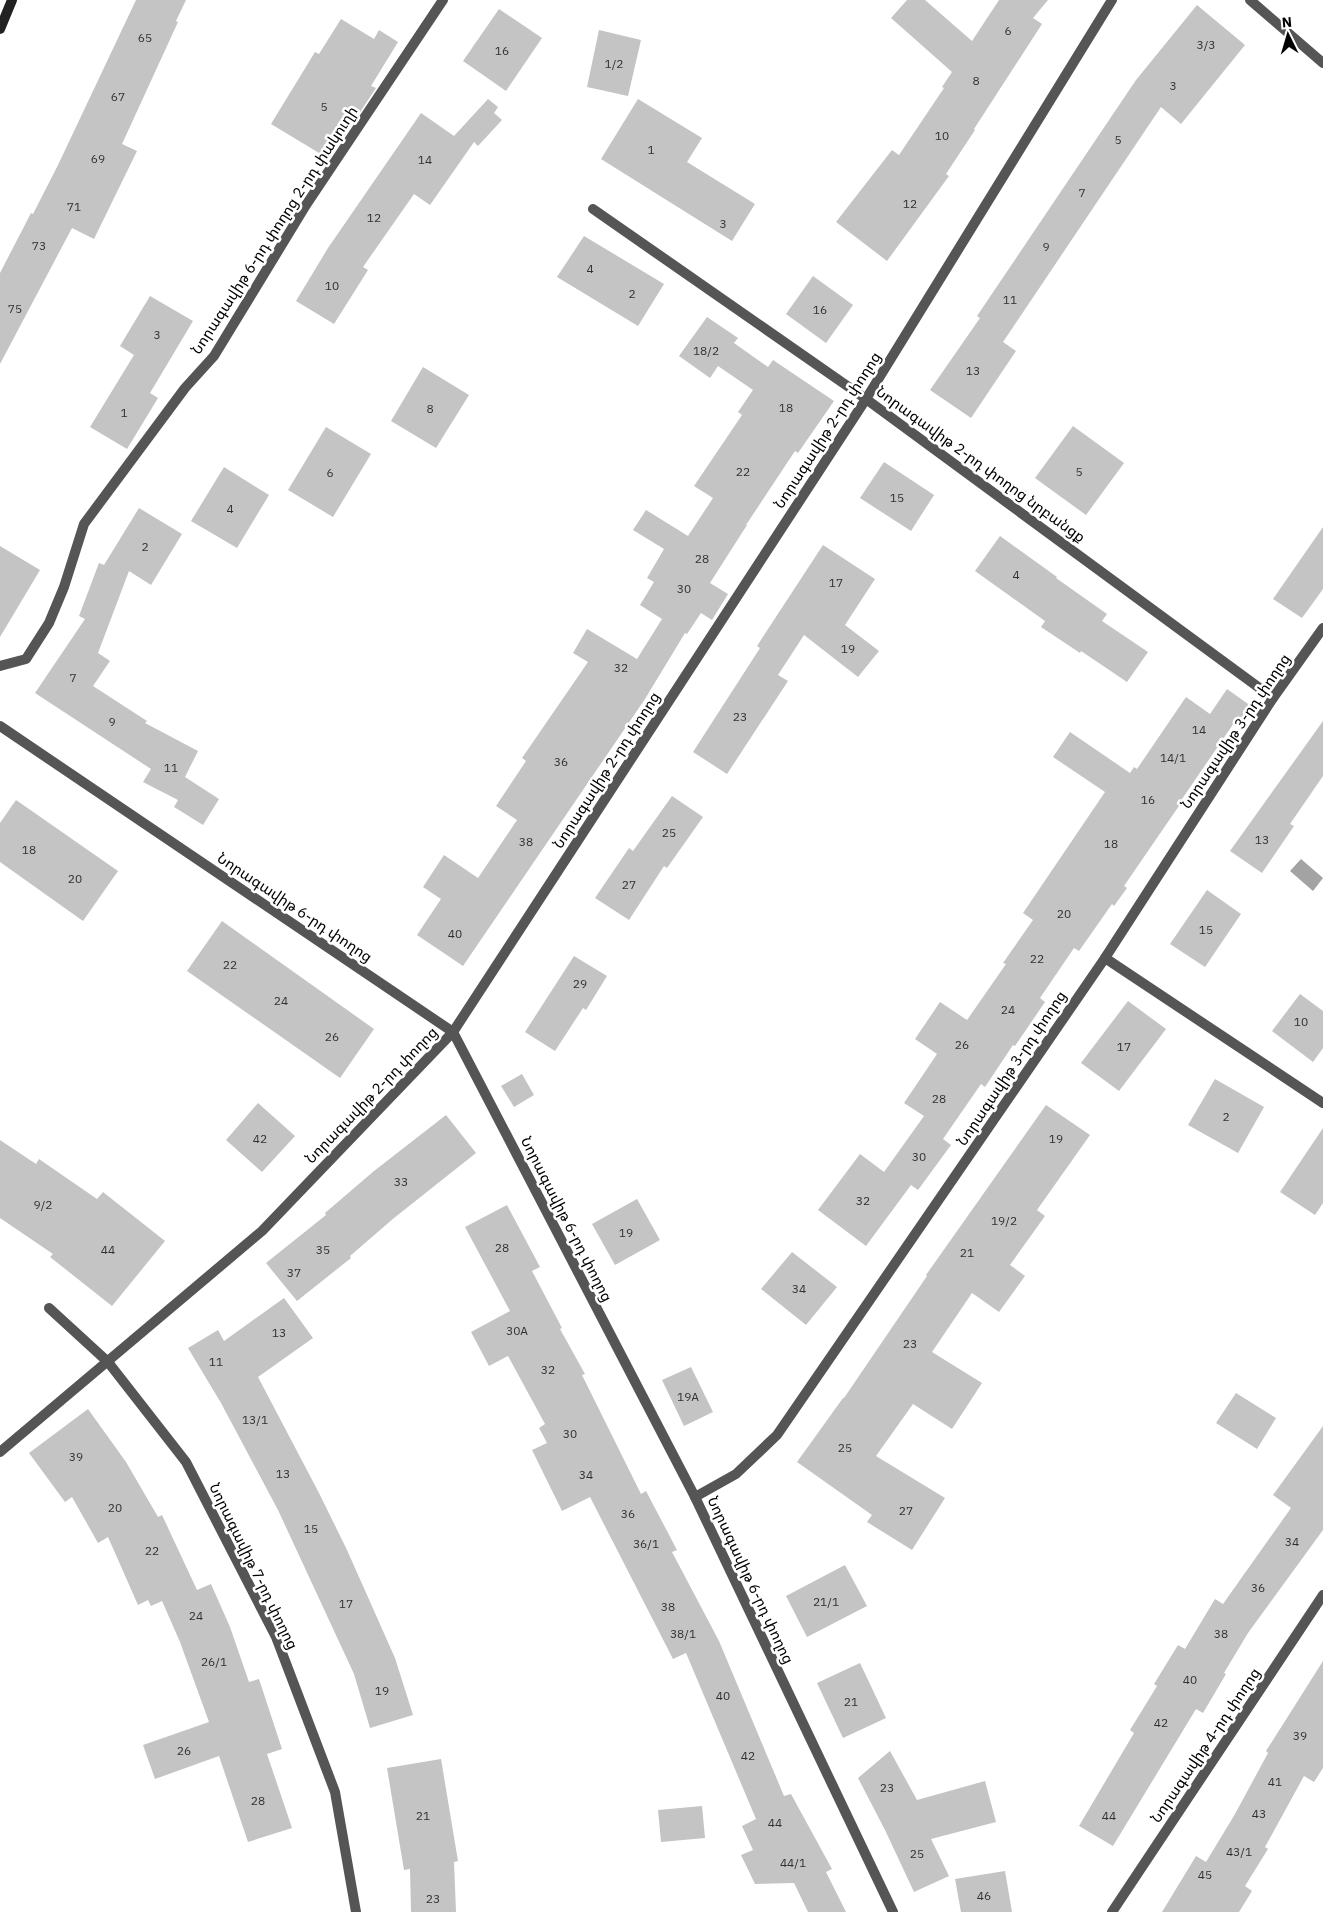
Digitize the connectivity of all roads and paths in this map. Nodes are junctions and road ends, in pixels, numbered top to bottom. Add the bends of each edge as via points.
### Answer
1 (12, 0) edge
2 (443, 0) edge
3 (1112, 0) edge
4 (1250, 0) edge
5 (0, 29) edge
6 (1323, 63) edge
7 (593, 209) dead end
8 (866, 398) junction
9 (1323, 628) edge
10 (0, 666) edge
11 (1273, 698) junction
12 (0, 726) edge
13 (1105, 958) junction
14 (453, 1032) junction
15 (1323, 1103) edge
16 (49, 1308) dead end
17 (108, 1362) junction
18 (0, 1452) edge
19 (695, 1497) junction
20 (1323, 1595) edge
21 (356, 1912) edge
22 (893, 1912) edge
23 (1112, 1912) edge

1 - 5 main road
2 - 10 street, Նորագավիթ 6-րդ փողոց 2-րդ փակուղի via 306,204 214,356 185,388 84,524 64,587 48,623 26,659
3 - 8 street, Նորագավիթ 2-րդ փողոց
4 - 6 street
7 - 8 street, Նորագավիթ 2-րդ փողոց նրբանցք
8 - 11 street, Նորագավիթ 2-րդ փողոց նրբանցք
8 - 14 street, Նորագավիթ 2-րդ փողոց
9 - 11 street, Նորագավիթ 3-րդ փողոց
11 - 13 street, Նորագավիթ 3-րդ փողոց
12 - 14 street, Նորագավիթ 6-րդ փողոց
13 - 15 street
13 - 19 street, Նորագավիթ 3-րդ փողոց via 777,1435 736,1474
14 - 17 street, Նորագավիթ 2-րդ փողոց via 262,1231
14 - 19 street, Նորագավիթ 6-րդ փողոց
16 - 17 street, Նորագավիթ 7-րդ փողոց
17 - 18 street, Նորագավիթ 2-րդ փողոց
17 - 21 street, Նորագավիթ 7-րդ փողոց via 186,1462 276,1637 335,1792
19 - 22 street, Նորագավիթ 6-րդ փողոց
20 - 23 street, Նորագավիթ 4-րդ փողոց

